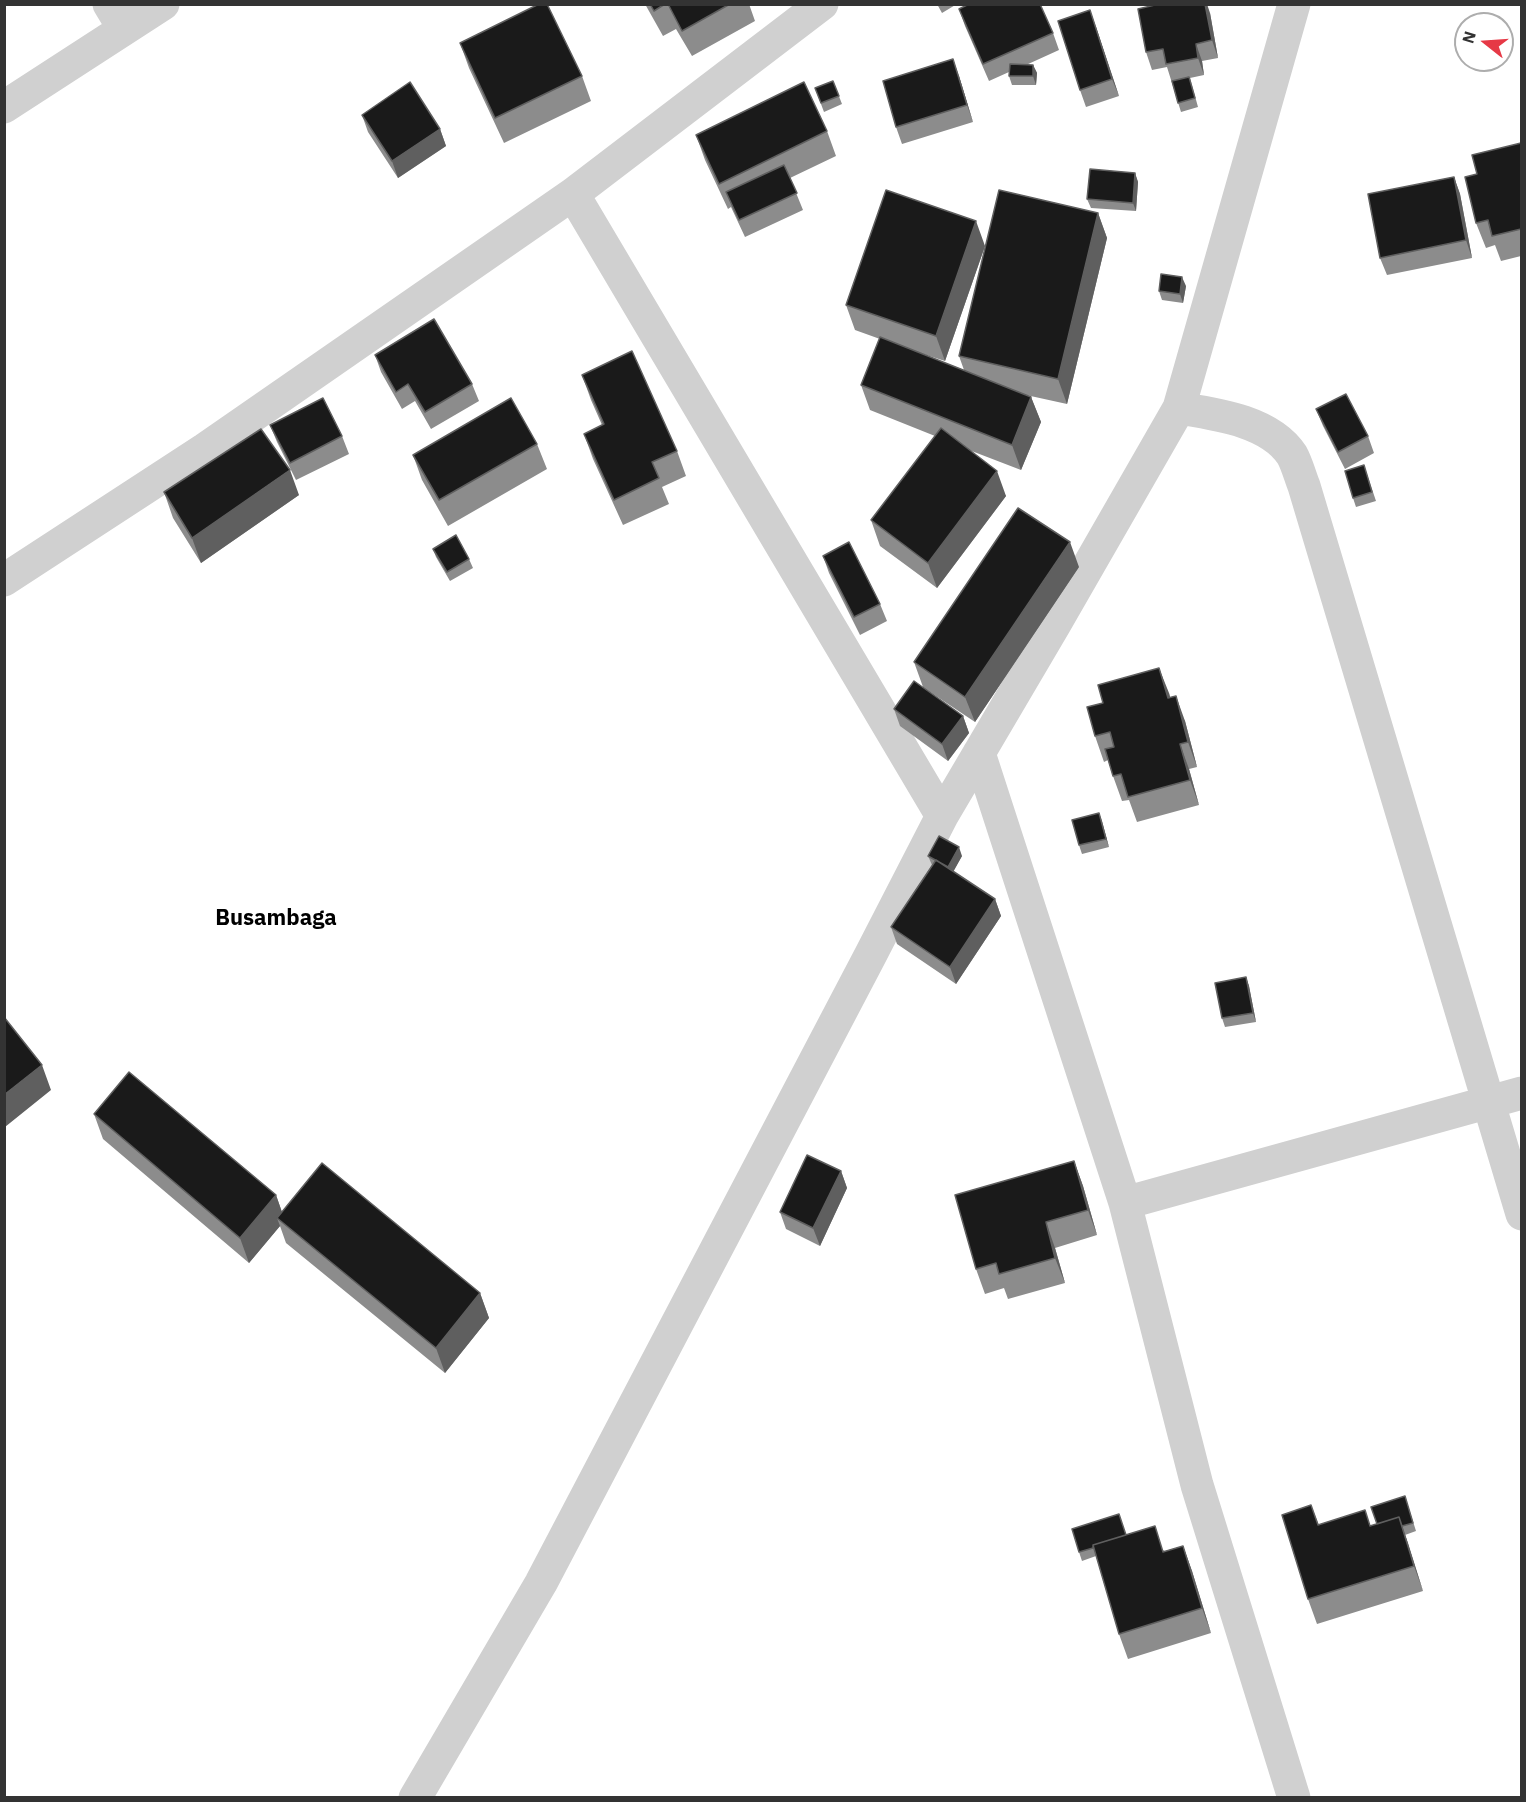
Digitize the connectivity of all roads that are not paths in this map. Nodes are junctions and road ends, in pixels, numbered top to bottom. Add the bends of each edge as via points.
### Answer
1 (163, 4) edge
2 (822, 4) edge
3 (1294, 4) edge
4 (117, 17) edge
5 (4, 107) edge
6 (573, 194) junction
7 (1179, 408) junction
8 (4, 580) edge
9 (979, 753) junction
10 (942, 816) junction
11 (1521, 1093) edge
12 (1488, 1102) junction
13 (1125, 1203) junction
14 (1521, 1214) edge
15 (415, 1797) edge
16 (1294, 1797) edge

1 - 4 street
2 - 6 street
3 - 7 street
4 - 5 street
6 - 8 street via 205,449
6 - 10 street
7 - 9 street
7 - 12 street via 1235,418 1272,436 1292,455
9 - 10 street
9 - 13 street
10 - 15 street via 541,1583
11 - 12 street
12 - 13 street
12 - 14 street
13 - 16 street via 1197,1485

